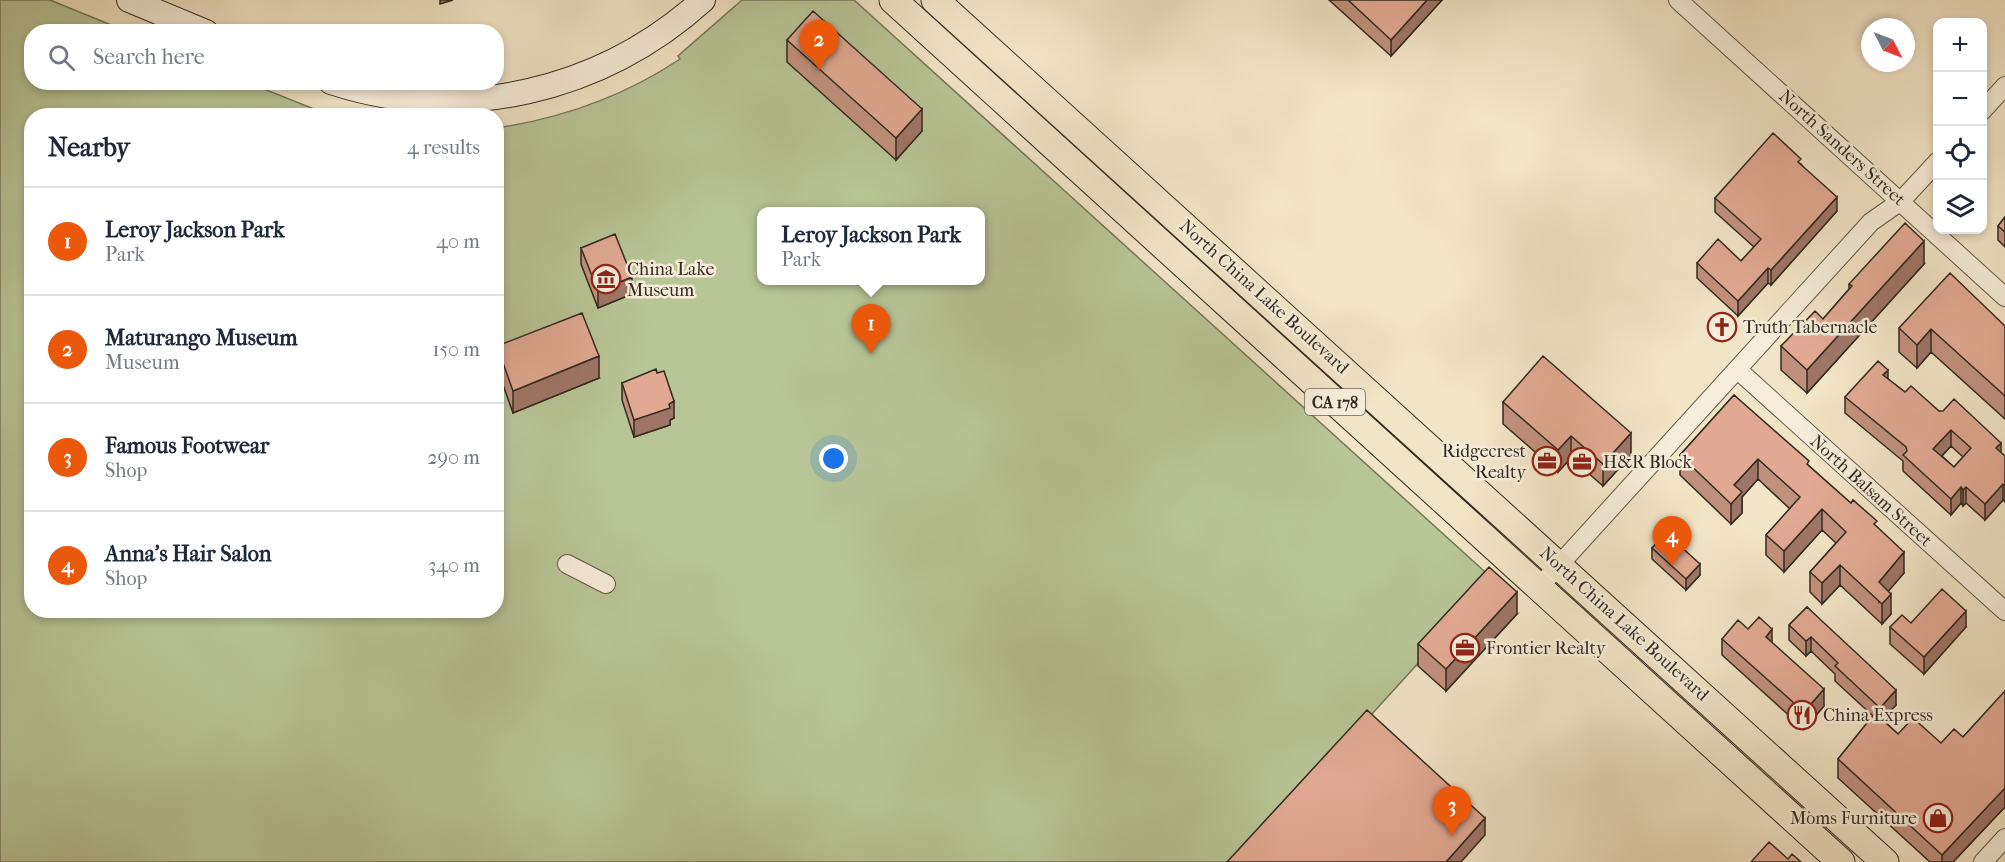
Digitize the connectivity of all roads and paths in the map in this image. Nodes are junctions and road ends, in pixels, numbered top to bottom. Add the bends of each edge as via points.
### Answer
1 (703, 0) edge
2 (893, 0) edge
3 (935, 0) edge
4 (1678, 0) edge
5 (136, 1) edge
6 (188, 24) edge
7 (2005, 86) edge
8 (359, 90) edge
9 (1987, 106) edge
10 (1933, 166) edge
11 (1088, 176) junction
12 (1901, 201) junction
13 (1214, 251) junction
14 (2005, 297) edge
15 (1737, 370) junction
16 (567, 564) dead end
17 (1559, 565) junction
18 (606, 584) dead end
19 (1539, 587) junction
20 (2005, 611) edge
21 (2005, 838) edge
22 (1841, 862) edge
23 (1885, 862) edge
24 (1983, 862) edge

1 - 8 street via 662,33 627,54 540,90 487,100 446,102
2 - 11 main road, North China Lake Boulevard / CA 178
3 - 13 main road, North China Lake Boulevard / CA 178
4 - 12 street, North Sanders Street
5 - 6 street
7 - 9 street
10 - 12 street
11 - 13 main road via 1129,194 1194,255 1205,257
11 - 19 main road, North China Lake Boulevard / CA 178
12 - 14 street, North Sanders Street
12 - 15 street via 1871,222
13 - 17 main road, North China Lake Boulevard / CA 178
15 - 17 street
15 - 20 street, North Balsam Street
16 - 18 street
17 - 19 street
17 - 23 main road, North China Lake Boulevard / CA 178
19 - 22 main road, North China Lake Boulevard / CA 178
21 - 24 street

